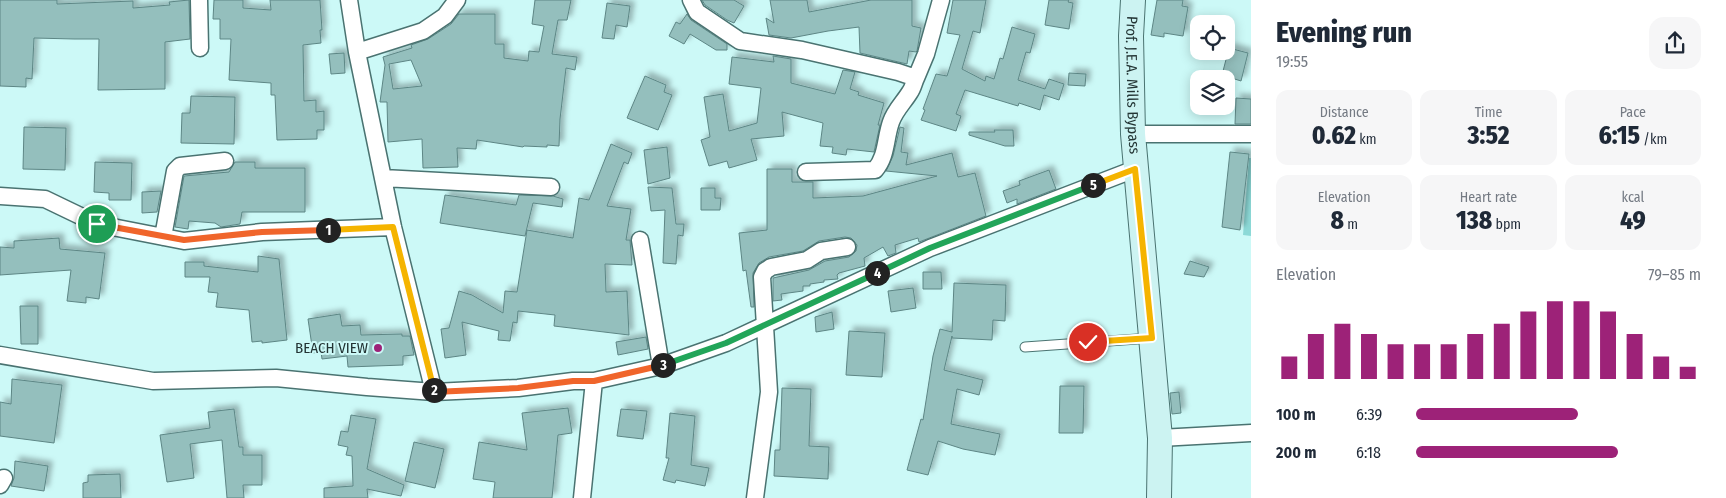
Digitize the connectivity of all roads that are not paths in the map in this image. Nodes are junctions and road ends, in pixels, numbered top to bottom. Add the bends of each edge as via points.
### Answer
1 (199, 0) edge
2 (349, 0) edge
3 (457, 0) edge
4 (691, 0) edge
5 (941, 0) edge
6 (1133, 0) edge
7 (200, 48) dead end
8 (357, 52) junction
9 (916, 78) junction
10 (1133, 134) junction
11 (1251, 134) edge
12 (226, 161) dead end
13 (1135, 169) junction
14 (806, 172) dead end
15 (383, 178) junction
16 (552, 187) dead end
17 (0, 196) edge
18 (393, 227) junction
19 (162, 237) junction
20 (640, 240) dead end
21 (848, 247) dead end
22 (764, 326) junction
23 (1152, 338) junction
24 (1025, 347) dead end
25 (0, 355) edge
26 (662, 366) junction
27 (594, 381) junction
28 (434, 392) junction
29 (1251, 433) edge
30 (1160, 438) junction
31 (582, 498) edge
32 (755, 498) edge
33 (1159, 498) edge

1 - 7 street
2 - 8 street
3 - 8 street via 445,16 423,30
4 - 9 street via 697,12 740,40 811,52
5 - 9 street
6 - 10 street, Prof. J.E.A. Mills Bypass
8 - 15 street
9 - 14 street via 894,113 884,156 875,170
10 - 11 street
10 - 13 street, Prof. J.E.A. Mills Bypass
12 - 19 street via 177,168
13 - 22 street via 930,248
13 - 23 street, Prof. J.E.A. Mills Bypass
15 - 16 street
15 - 18 street
17 - 19 street via 45,199 97,224
18 - 19 street via 262,232 194,240
18 - 28 street
20 - 26 street
21 - 22 street via 821,251 806,260 765,271 762,276
22 - 26 street
22 - 32 street via 769,392
23 - 24 lane
23 - 30 street, Prof. J.E.A. Mills Bypass
25 - 28 street via 153,381 276,378
26 - 27 street
27 - 28 street
27 - 31 street
29 - 30 street
30 - 33 street, Prof. J.E.A. Mills Bypass

